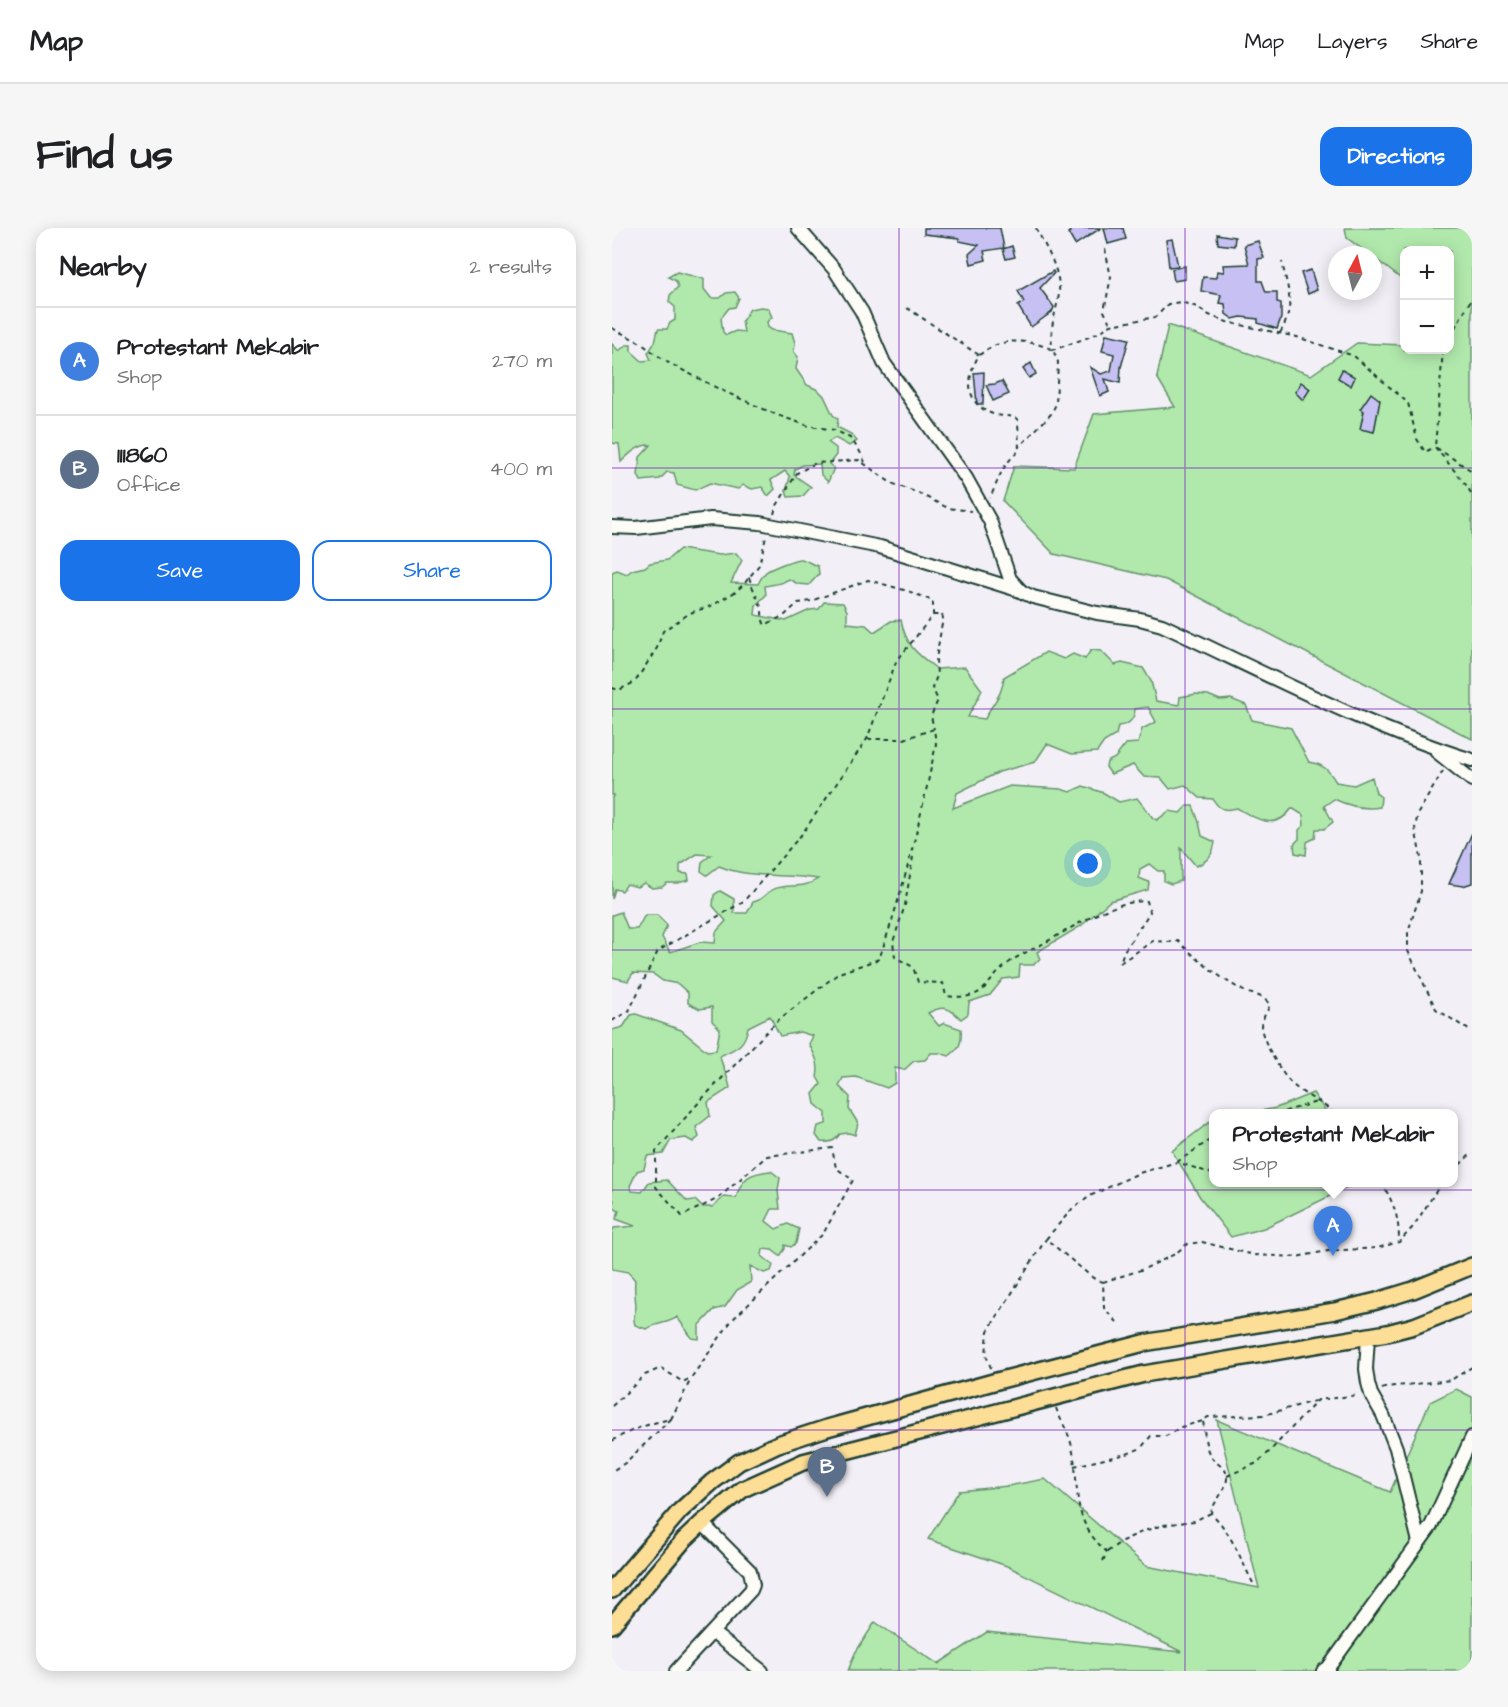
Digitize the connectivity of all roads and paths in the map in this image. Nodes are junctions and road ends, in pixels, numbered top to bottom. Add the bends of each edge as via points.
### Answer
1 (798, 228) edge
2 (1036, 228) edge
3 (1105, 249) dead end
4 (1282, 262) dead end
5 (1472, 298) edge
6 (907, 308) dead end
7 (1111, 325) junction
8 (612, 327) edge
9 (1454, 328) edge
10 (1280, 333) junction
11 (1053, 350) junction
12 (1443, 354) edge
13 (979, 355) junction
14 (1020, 446) junction
15 (1435, 447) junction
16 (866, 465) junction
17 (1472, 471) edge
18 (1472, 495) edge
19 (984, 510) junction
20 (773, 516) dead end
21 (612, 527) edge
22 (767, 536) dead end
23 (749, 578) junction
24 (1022, 592) junction
25 (933, 615) junction
26 (612, 688) edge
27 (934, 729) junction
28 (867, 739) junction
29 (1431, 747) junction
30 (1472, 760) edge
31 (1449, 762) junction
32 (1472, 780) edge
33 (914, 848) junction
34 (612, 1021) edge
35 (1472, 1032) edge
36 (1320, 1101) junction
37 (1291, 1109) edge
38 (1330, 1109) edge
39 (1209, 1141) edge
40 (1472, 1153) edge
41 (1176, 1162) junction
42 (1458, 1166) edge
43 (1209, 1173) edge
44 (1384, 1187) edge
45 (1439, 1187) edge
46 (1046, 1239) junction
47 (1399, 1242) junction
48 (1472, 1266) edge
49 (1103, 1282) junction
50 (1472, 1303) edge
51 (1117, 1322) dead end
52 (1368, 1337) junction
53 (1472, 1367) edge
54 (692, 1378) junction
55 (997, 1381) junction
56 (1371, 1394) junction
57 (1053, 1397) junction
58 (1318, 1400) junction
59 (612, 1406) edge
60 (671, 1419) junction
61 (1203, 1421) junction
62 (1472, 1437) edge
63 (612, 1441) edge
64 (1074, 1466) junction
65 (612, 1471) edge
66 (1227, 1476) junction
67 (1211, 1513) junction
68 (702, 1523) junction
69 (1419, 1542) junction
70 (1107, 1552) junction
71 (1103, 1561) dead end
72 (623, 1573) edge
73 (651, 1579) junction
74 (1253, 1582) dead end
75 (612, 1590) edge
76 (612, 1625) edge
77 (713, 1633) junction
78 (676, 1671) edge
79 (762, 1671) edge
80 (1323, 1671) edge

1 - 19 street via 834,269 862,312 884,363 966,478
2 - 11 path via 1059,279 1050,340
3 - 7 path via 1111,277 1104,310
4 - 10 path via 1290,310
5 - 9 path
6 - 13 path
7 - 10 path via 1156,317 1168,304 1181,302 1227,322
7 - 11 path
8 - 16 path via 667,363 721,390 788,419 835,430 850,438
10 - 15 path via 1354,356 1408,403 1417,440 1425,452
11 - 13 path via 1025,341 997,344
11 - 14 path via 1058,362 1056,404
12 - 15 path
13 - 14 path via 970,375 972,398 986,411 1015,417
14 - 19 path via 1002,469
15 - 17 path
15 - 18 path
16 - 19 path via 891,483 948,508
16 - 20 path via 859,460 816,463 797,473
19 - 24 street via 1010,579
21 - 24 street via 711,519 760,523 880,547
22 - 23 path via 759,565
23 - 25 path via 765,625 798,603 868,580 933,601
23 - 26 path via 735,592 663,631 635,682 619,690
24 - 29 street via 1097,613 1162,625
25 - 27 path via 943,618 937,676 932,688 938,700 932,716
25 - 28 path via 896,662
27 - 28 path via 904,739
27 - 33 path via 936,744
28 - 34 path via 802,834 743,902 658,951 629,1011
29 - 30 street
29 - 31 street
31 - 32 street
31 - 35 path via 1418,813 1415,828 1421,858 1421,891 1408,932 1408,951 1436,1010
33 - 36 path via 909,888 893,942 895,957 913,968 918,982 944,983 946,996 962,998 982,992 1011,961 1106,910 1132,901 1147,901 1150,912 1120,963 1153,941 1178,941 1214,973 1244,992 1264,998 1270,1005 1260,1024 1264,1039 1291,1084
33 - 54 path via 879,960 839,973 778,1020 656,1151 656,1187 682,1216 717,1199 767,1156 832,1149 837,1168 853,1180 823,1234 732,1320
36 - 37 path
36 - 38 path
39 - 41 path
40 - 42 path
41 - 43 path
41 - 46 path via 1139,1173 1092,1195 1073,1208
44 - 47 path via 1399,1222
45 - 47 path
46 - 49 path
46 - 55 path via 988,1331 986,1355
47 - 49 path via 1296,1257 1254,1255 1202,1242 1187,1245 1144,1269
48 - 55 main road via 1377,1301 1144,1343
49 - 51 path via 1104,1308
50 - 52 main road via 1414,1326
52 - 56 street via 1366,1369
52 - 57 main road via 1177,1368
53 - 56 path via 1451,1380 1387,1387
54 - 59 path via 683,1382 661,1368 645,1375
54 - 60 path
55 - 72 main road via 827,1428 739,1462 680,1511
56 - 58 path
56 - 69 street via 1396,1448
57 - 64 path via 1070,1440
57 - 68 main road via 803,1462 743,1489
58 - 61 path via 1264,1415
58 - 66 path via 1257,1463
60 - 63 path
60 - 65 path via 625,1464
61 - 64 path via 1166,1436 1151,1436 1141,1448 1127,1454
61 - 66 path via 1207,1447 1212,1458 1226,1469
62 - 69 street via 1431,1526
64 - 70 path via 1075,1487 1086,1527
66 - 67 path
67 - 70 path via 1194,1521 1144,1531
67 - 74 path via 1234,1543
68 - 73 main road
68 - 77 street via 750,1571 753,1585
69 - 80 street
70 - 71 path
72 - 73 main road
72 - 75 main road
73 - 76 main road
77 - 78 street
77 - 79 street

